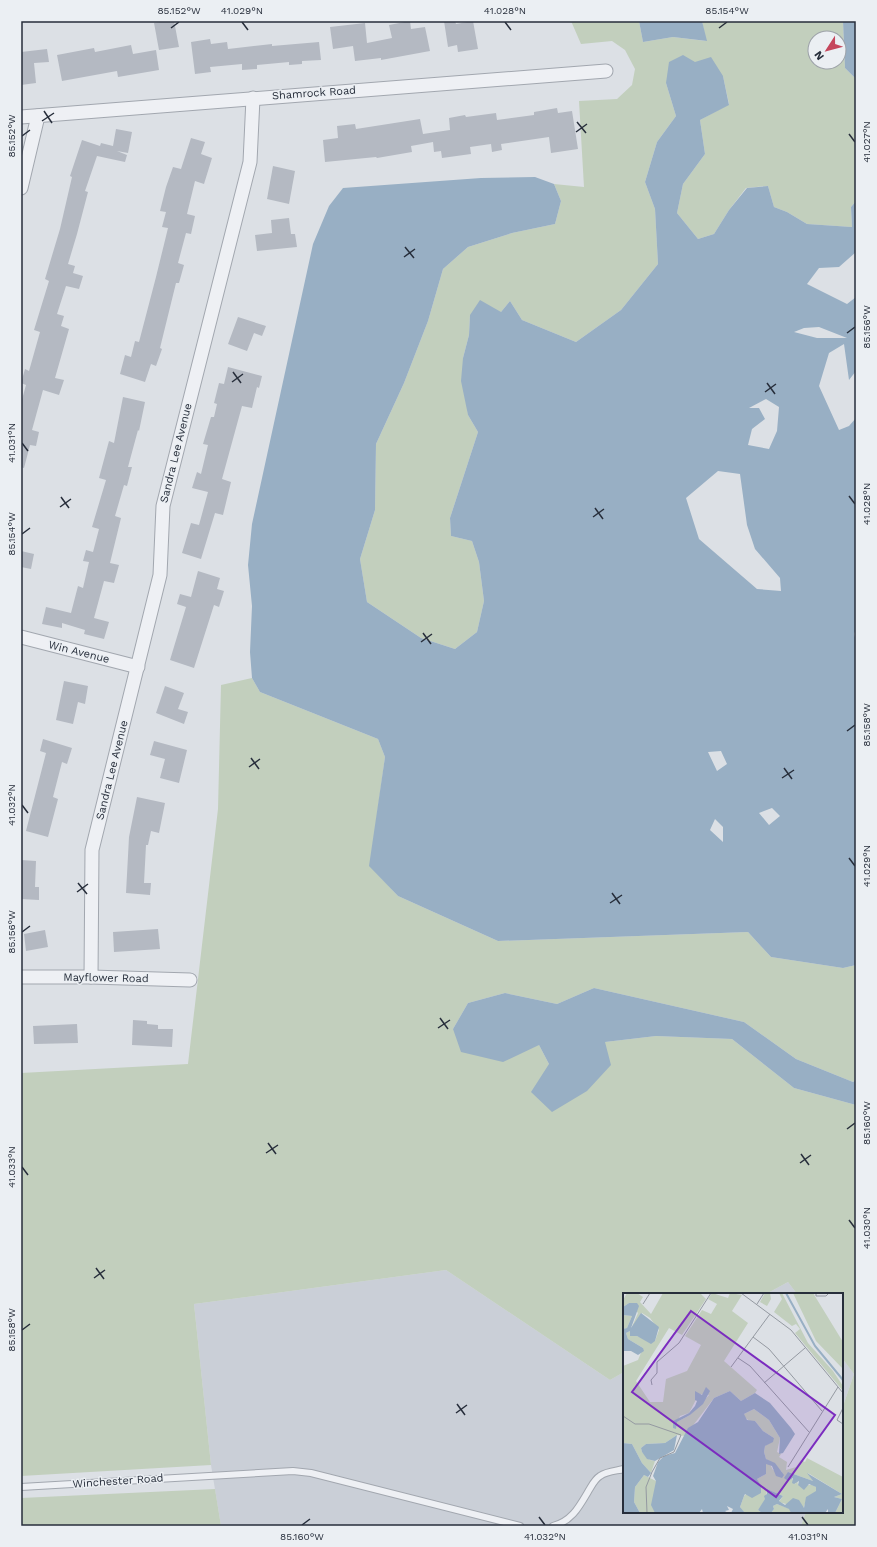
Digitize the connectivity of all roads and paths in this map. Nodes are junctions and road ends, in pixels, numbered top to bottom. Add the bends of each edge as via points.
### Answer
1 (606, 71) dead end
2 (253, 98) junction
3 (38, 116) junction
4 (21, 117) edge
5 (21, 188) edge
6 (21, 637) edge
7 (138, 667) junction
8 (21, 977) edge
9 (91, 977) junction
10 (190, 980) dead end
11 (623, 1469) edge
12 (21, 1487) edge
13 (520, 1526) edge
14 (553, 1526) edge

1 - 2 street, Shamrock Road
2 - 3 street, Shamrock Road
2 - 7 street, Sandra Lee Avenue via 250,162 163,506 160,575
3 - 4 street, Shamrock Road
3 - 5 street
6 - 7 street, Win Avenue
7 - 9 street, Sandra Lee Avenue via 92,850
8 - 9 street, Mayflower Road
9 - 10 street, Mayflower Road
11 - 14 lane via 600,1476 574,1514 562,1524
12 - 13 lane, Winchester Road via 293,1471 311,1473

